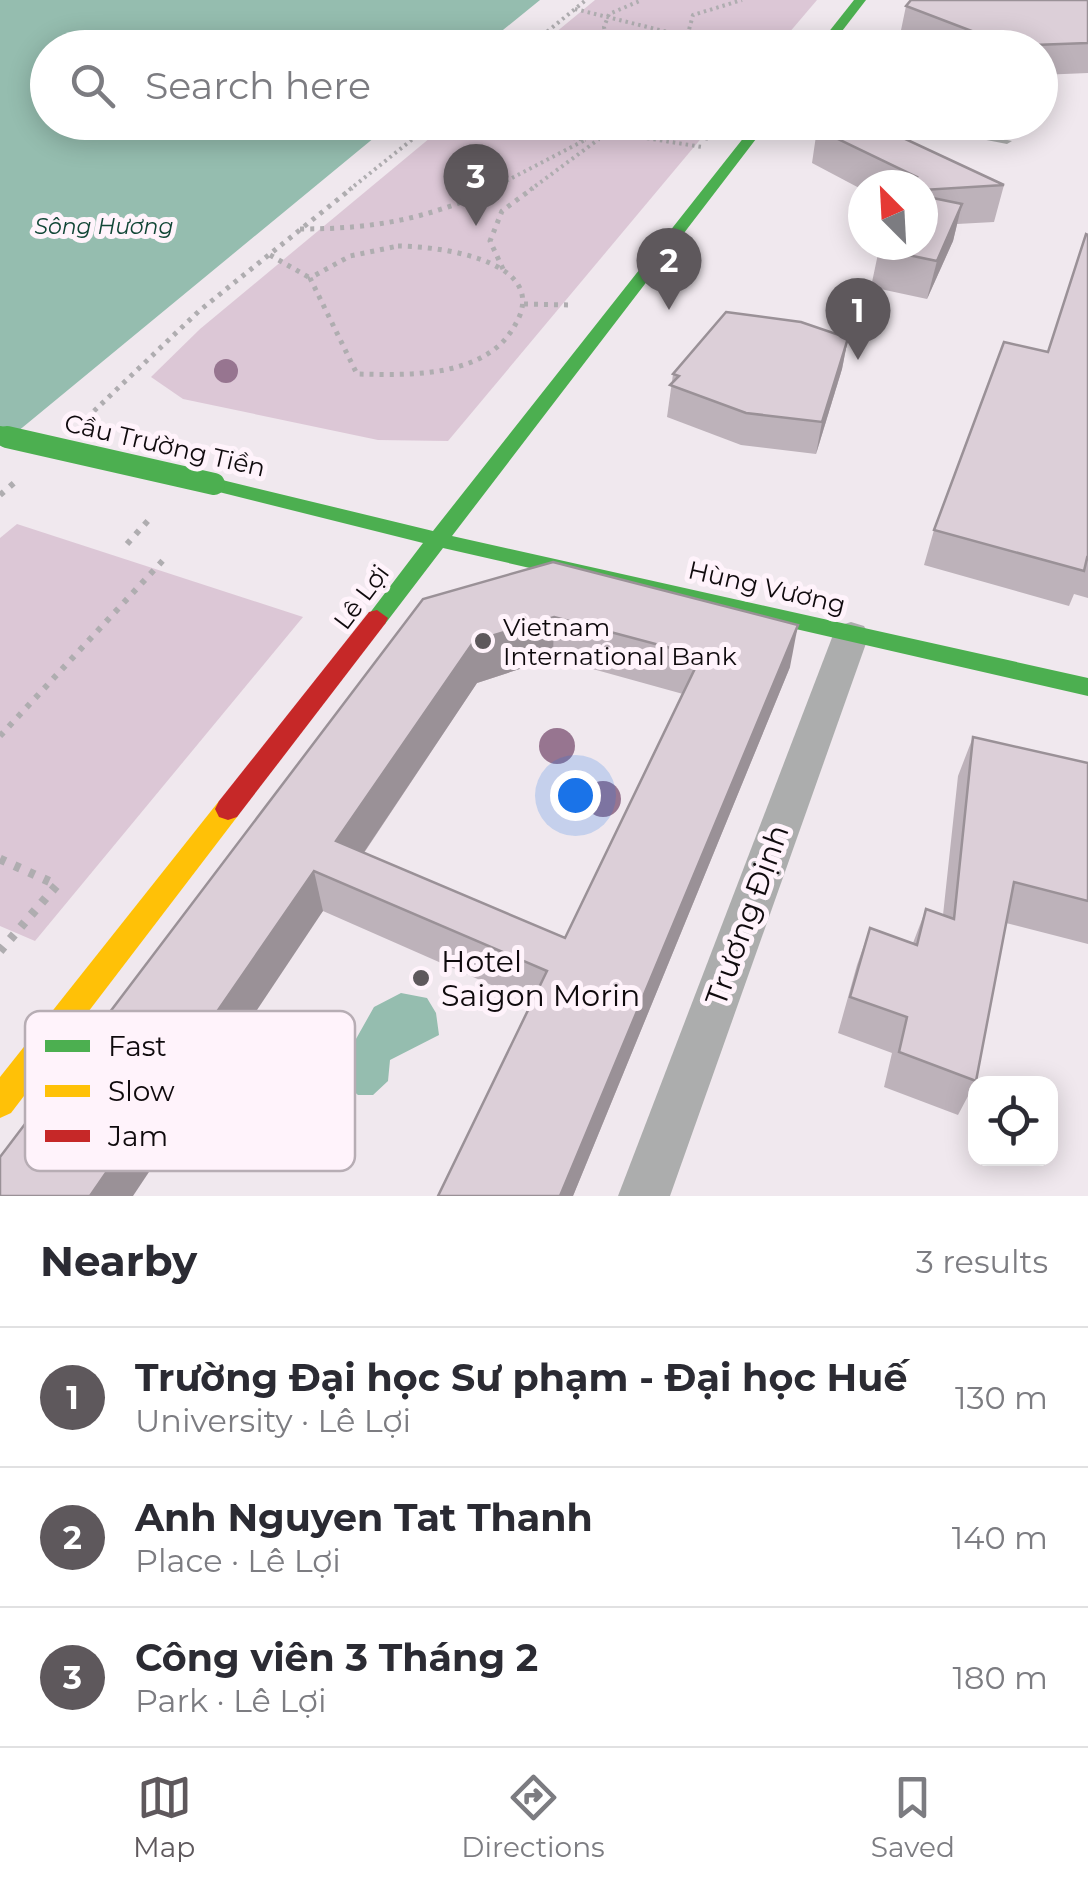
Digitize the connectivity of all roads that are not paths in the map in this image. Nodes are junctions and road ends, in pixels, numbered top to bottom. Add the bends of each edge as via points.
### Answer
1 (860, 0) edge
2 (836, 30) edge
3 (749, 140) edge
4 (1001, 140) edge
5 (1007, 141) dead end
6 (0, 434) edge
7 (317, 510) joint
8 (439, 540) junction
9 (851, 634) junction
10 (1088, 687) edge
11 (71, 1011) edge
12 (25, 1070) edge
13 (0, 1102) edge
14 (644, 1196) edge

1 - 2 main road
3 - 8 main road, Lê Lợi
4 - 5 lane
6 - 7 main road, Cầu Trường Tiền, bridge
7 - 8 main road, Hùng Vương
8 - 9 main road, Hùng Vương
8 - 11 main road, Lê Lợi
9 - 10 main road, Hùng Vương
9 - 14 street, Trương Định
12 - 13 main road, Lê Lợi

